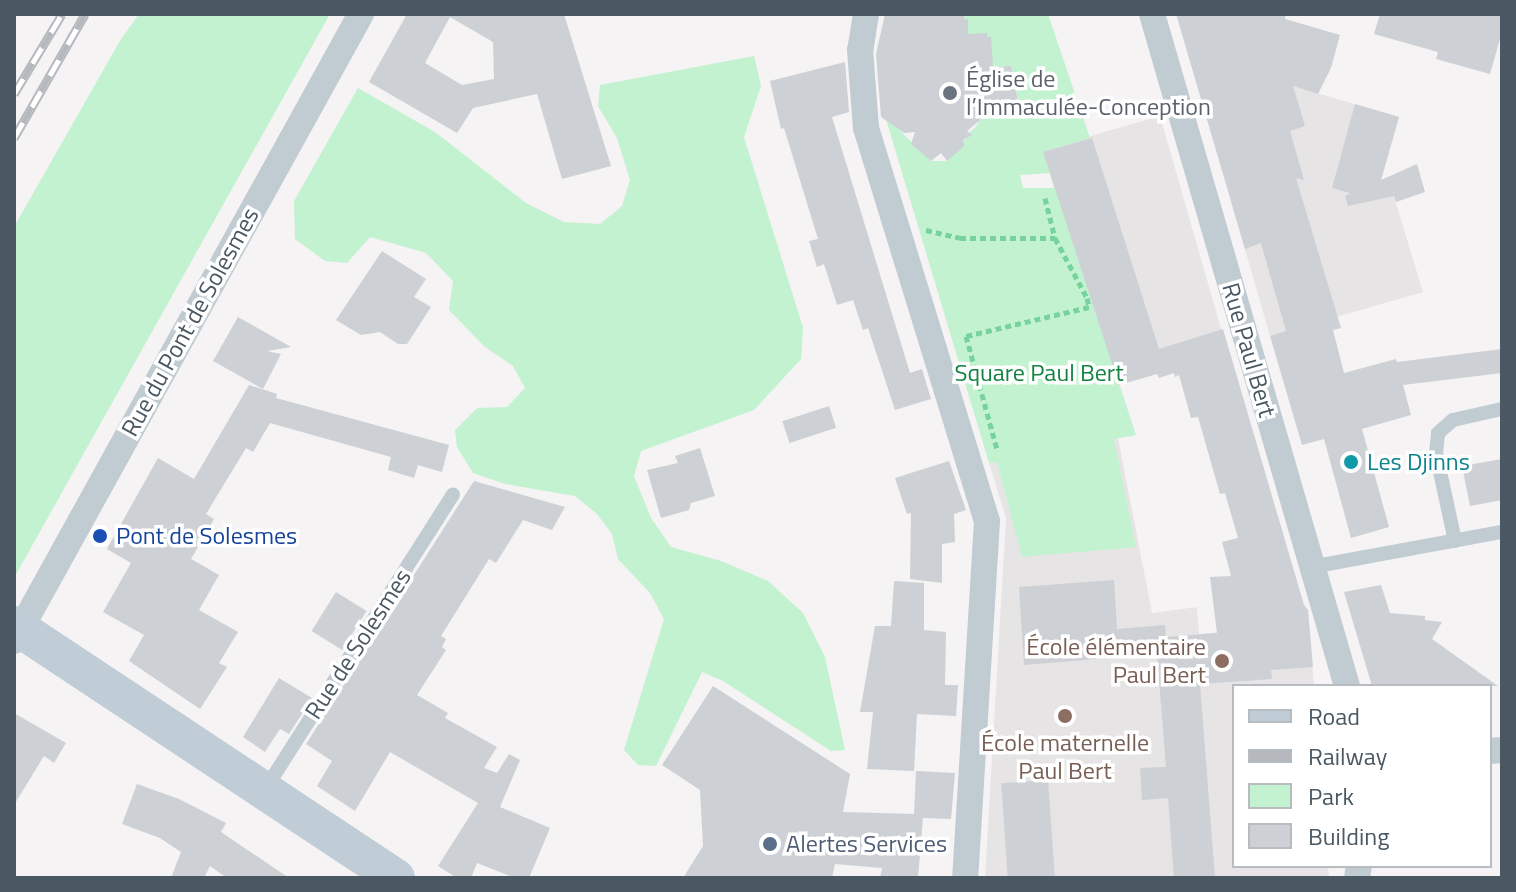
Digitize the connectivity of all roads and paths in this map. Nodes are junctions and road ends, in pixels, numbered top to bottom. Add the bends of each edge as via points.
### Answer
1 (361, 14) edge
2 (866, 14) edge
3 (1152, 14) edge
4 (1045, 198) dead end
5 (899, 233) junction
6 (1055, 238) junction
7 (1502, 409) edge
8 (997, 449) dead end
9 (453, 495) dead end
10 (1502, 532) edge
11 (1455, 541) junction
12 (1311, 567) junction
13 (16, 632) edge
14 (1346, 684) edge
15 (264, 792) junction
16 (396, 878) edge
17 (965, 878) edge

1 - 13 street, Rue du Pont de Solesmes
2 - 5 street via 860,50 863,114
3 - 12 street, Rue Paul Bert
4 - 6 path
5 - 6 path via 920,229 960,238
5 - 17 street via 987,521
6 - 8 path via 1089,307 966,336
7 - 11 lane via 1453,420 1438,433 1436,453
9 - 15 lane, Rue de Solesmes
10 - 11 lane
11 - 12 lane
12 - 14 street, Rue Paul Bert
13 - 15 main road
15 - 16 main road

